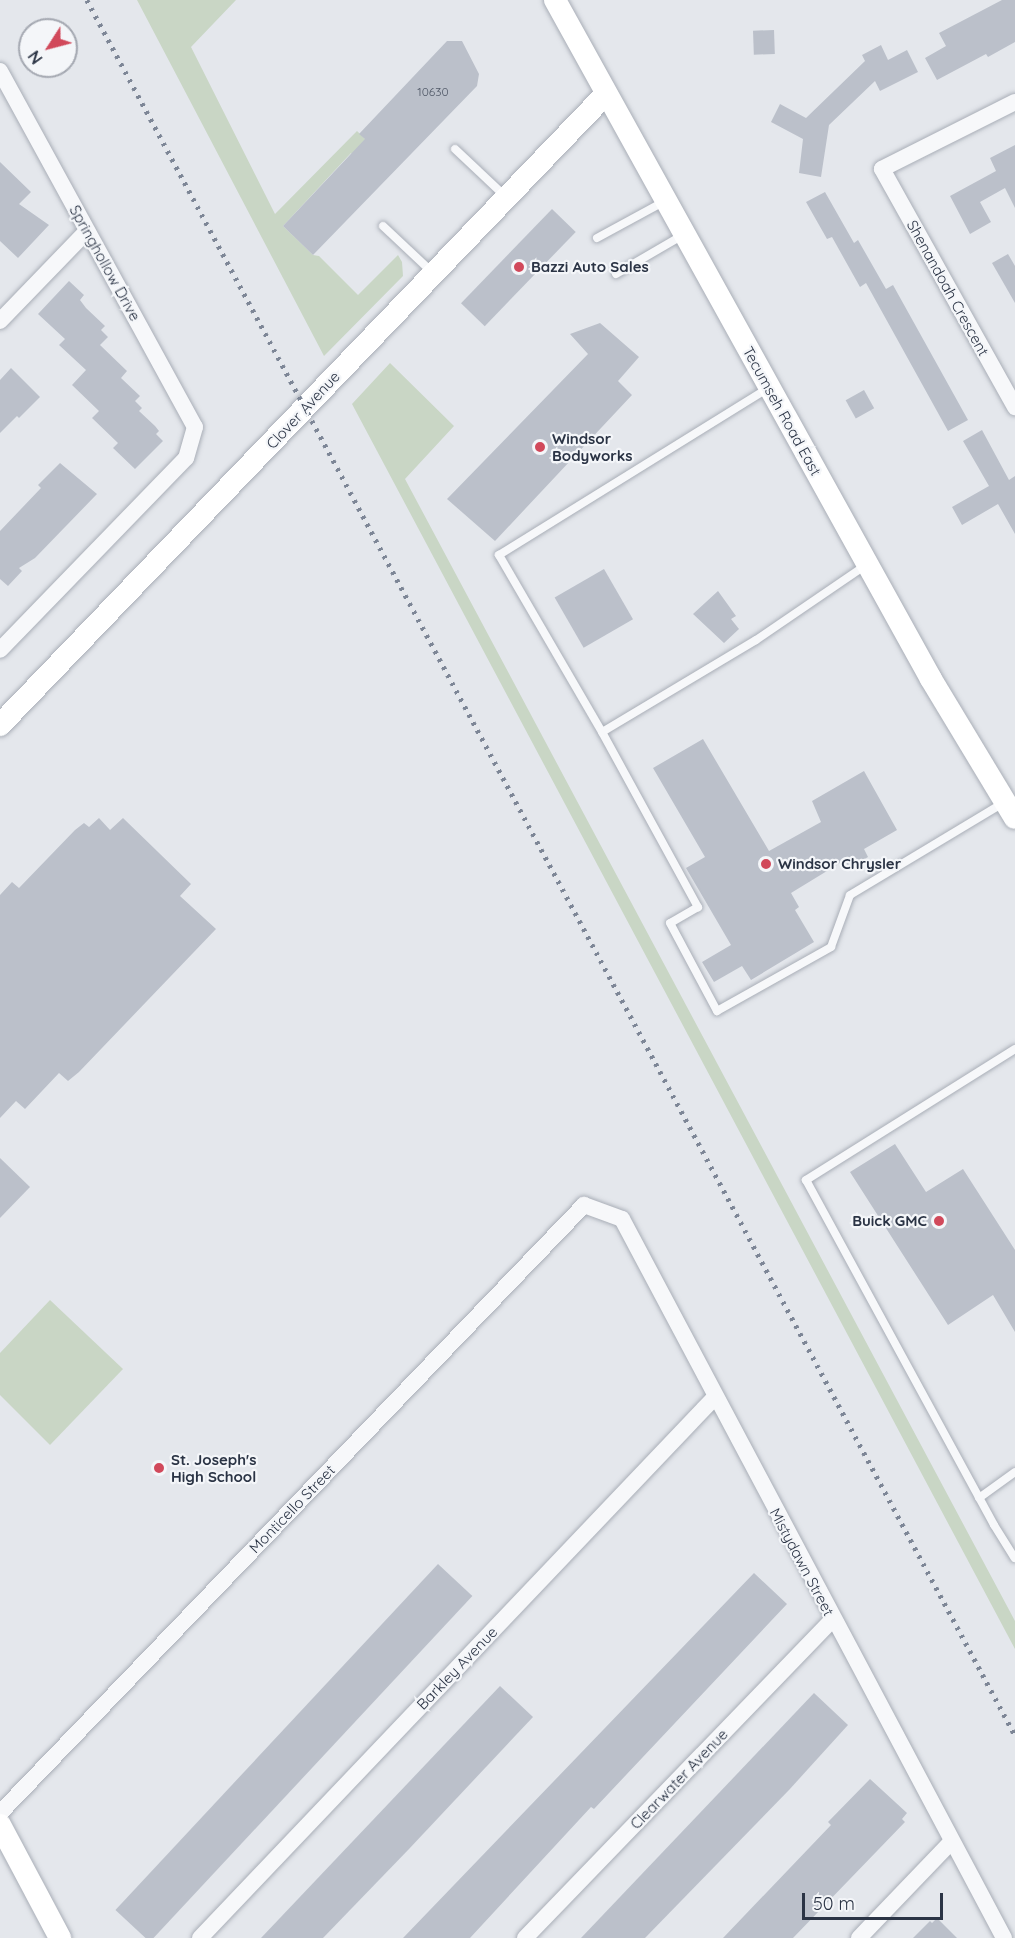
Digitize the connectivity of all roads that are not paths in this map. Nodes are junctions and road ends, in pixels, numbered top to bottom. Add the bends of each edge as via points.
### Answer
1 (555, 0) edge
2 (0, 71) edge
3 (606, 94) junction
4 (1015, 102) edge
5 (455, 149) dead end
6 (506, 197) junction
7 (665, 201) junction
8 (383, 226) dead end
9 (87, 231) junction
10 (683, 234) junction
11 (597, 238) dead end
12 (433, 273) junction
13 (616, 274) dead end
14 (0, 321) edge
15 (769, 387) junction
16 (1015, 407) edge
17 (867, 564) junction
18 (0, 650) edge
19 (0, 724) edge
20 (602, 732) junction
21 (1010, 810) edge
22 (1015, 1049) edge
23 (584, 1205) joint
24 (714, 1398) junction
25 (1015, 1472) edge
26 (979, 1498) junction
27 (1015, 1558) edge
28 (832, 1620) junction
29 (0, 1813) edge
30 (0, 1826) edge
31 (951, 1842) junction
32 (60, 1938) edge
33 (200, 1938) edge
34 (525, 1938) edge
35 (859, 1938) edge
36 (1004, 1938) edge

1 - 3 main road, Tecumseh Road East
2 - 9 street, Springhollow Drive
3 - 6 main road, Clover Avenue
3 - 7 main road, Tecumseh Road East
4 - 16 street, Shenandoah Crescent via 882,169
5 - 6 lane
6 - 12 main road, Clover Avenue
7 - 10 main road, Tecumseh Road East
7 - 11 lane
8 - 12 lane
9 - 14 street
9 - 18 street, Springhollow Drive via 195,428 186,458
10 - 13 lane
10 - 15 main road, Tecumseh Road East
12 - 19 main road, Clover Avenue
15 - 17 main road, Tecumseh Road East
15 - 20 lane via 499,555
17 - 20 lane via 756,640
17 - 21 main road, Tecumseh Road East
20 - 21 lane via 698,907 670,923 717,1011 831,947 850,895
22 - 26 lane via 806,1180
23 - 24 street, Mistydawn Street via 622,1219
23 - 29 street, Monticello Street
24 - 28 street, Mistydawn Street
24 - 33 street, Barkley Avenue
25 - 26 lane
26 - 27 lane
28 - 31 street, Mistydawn Street
28 - 34 street, Clearwater Avenue
30 - 32 main road
31 - 35 street
31 - 36 street, Mistydawn Street

